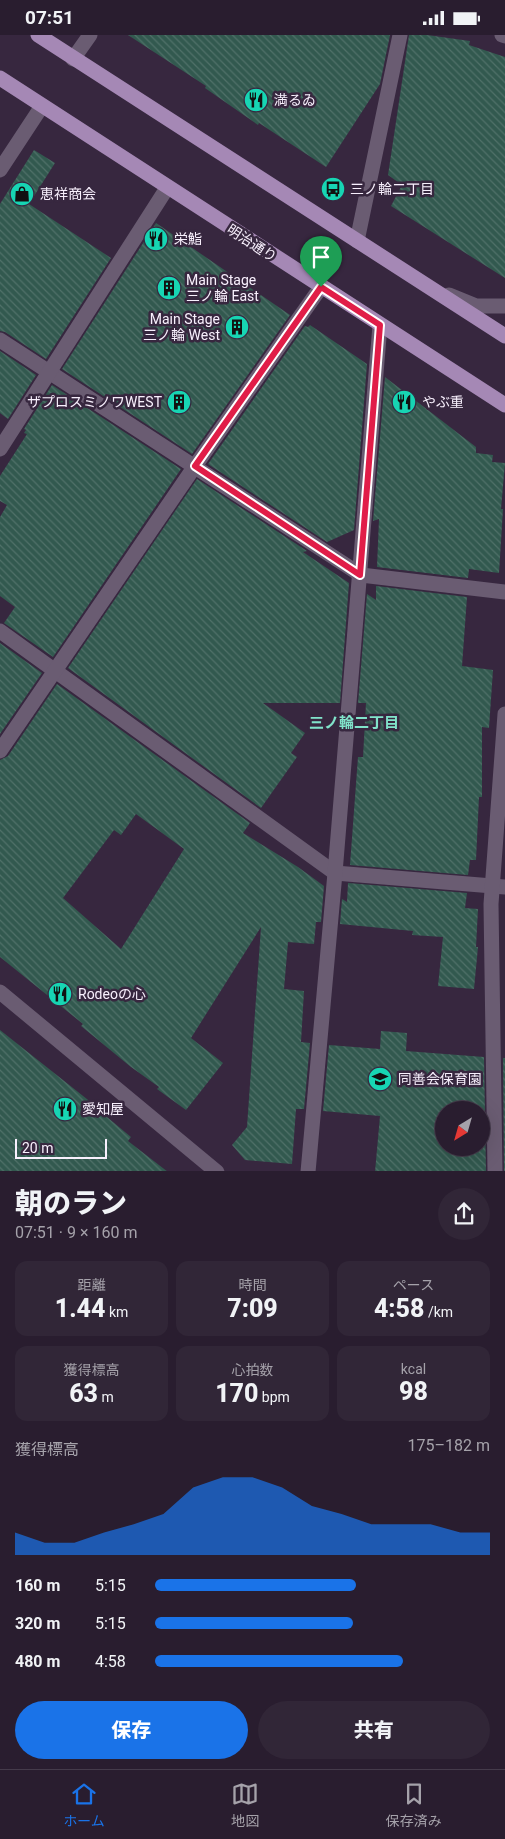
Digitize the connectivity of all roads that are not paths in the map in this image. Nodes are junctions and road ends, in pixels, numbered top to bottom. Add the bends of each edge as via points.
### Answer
1 (38, 35) edge
2 (90, 35) edge
3 (400, 35) edge
4 (73, 59) junction
5 (0, 79) edge
6 (42, 106) junction
7 (0, 170) edge
8 (167, 188) junction
9 (357, 241) junction
10 (423, 283) junction
11 (321, 287) junction
12 (505, 306) edge
13 (380, 325) junction
14 (505, 336) edge
15 (0, 340) edge
16 (50, 373) junction
17 (505, 405) edge
18 (0, 449) edge
19 (195, 466) junction
20 (360, 575) junction
21 (505, 591) edge
22 (0, 631) edge
23 (55, 670) junction
24 (505, 714) edge
25 (0, 751) edge
26 (335, 873) junction
27 (499, 887) edge
28 (0, 992) edge
29 (217, 1171) edge
30 (308, 1171) edge
31 (496, 1171) edge

1 - 4 main road
2 - 4 street
3 - 9 street
4 - 9 main road
5 - 6 main road, 明治通り
6 - 7 street
6 - 8 main road, 明治通り
8 - 11 main road, 明治通り
8 - 16 street
9 - 10 main road
10 - 12 street via 476,306
10 - 14 main road
11 - 13 main road, 明治通り
11 - 19 street
13 - 17 main road, 明治通り
13 - 20 street
15 - 16 street
16 - 18 street
16 - 19 street
19 - 20 street
19 - 23 street
20 - 21 street
20 - 26 street
22 - 23 street
23 - 25 street
23 - 26 street
24 - 27 street
26 - 27 street
26 - 30 street
27 - 31 street via 491,904
28 - 29 street

